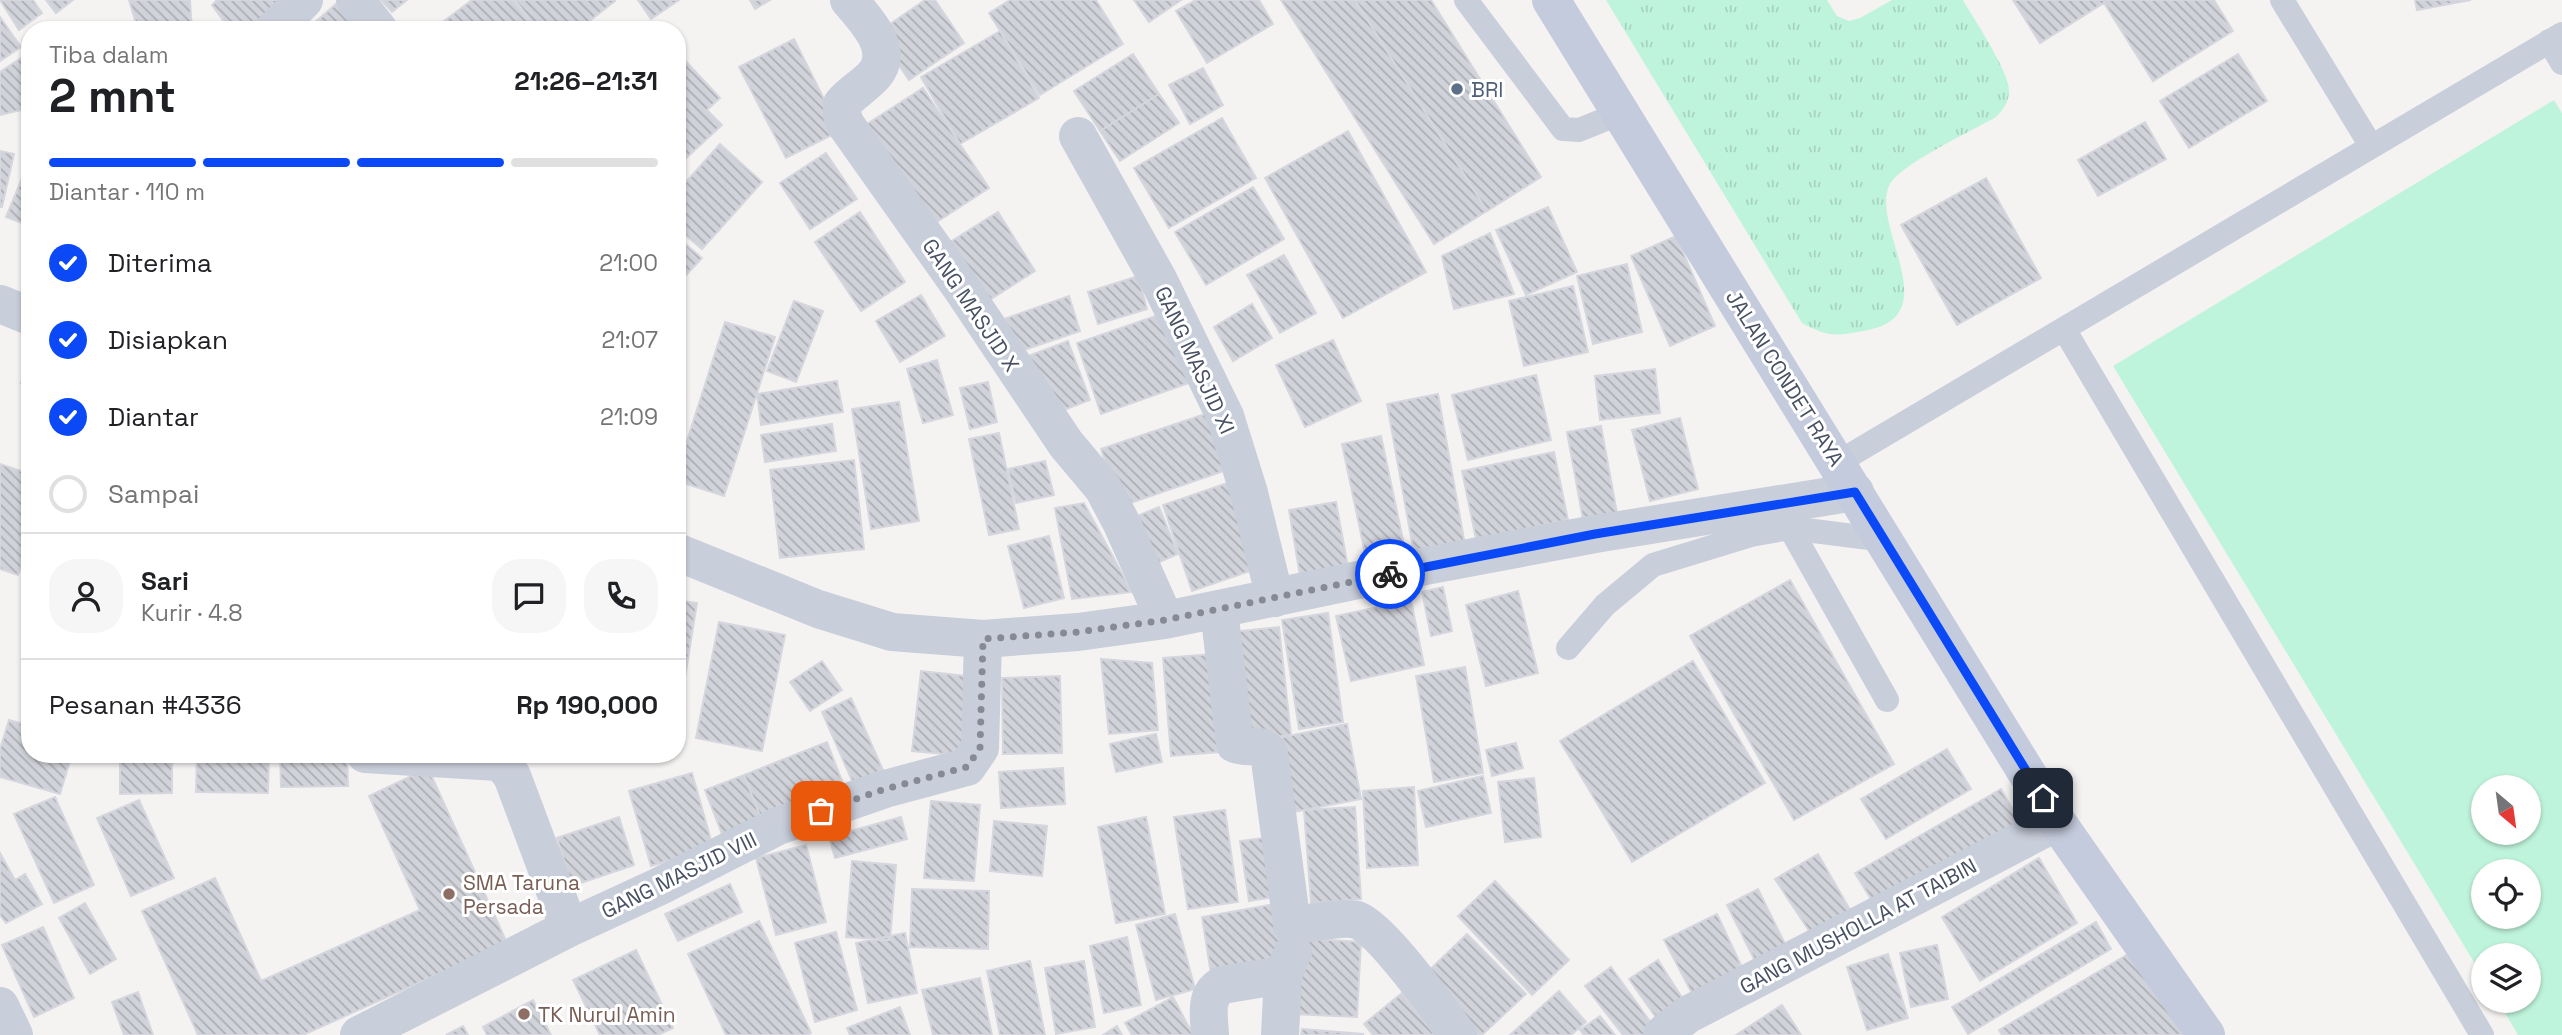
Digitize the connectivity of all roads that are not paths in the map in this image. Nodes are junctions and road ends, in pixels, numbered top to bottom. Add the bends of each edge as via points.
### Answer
1 (304, 0) edge
2 (355, 0) edge
3 (849, 0) edge
4 (1466, 0) edge
5 (1551, 0) edge
6 (2282, 0) edge
7 (283, 21) edge
8 (372, 21) edge
9 (2556, 38) edge
10 (2562, 63) edge
11 (1621, 113) junction
12 (1078, 136) dead end
13 (2371, 146) junction
14 (0, 304) edge
15 (21, 312) edge
16 (2064, 329) junction
17 (1846, 477) junction
18 (1790, 528) junction
19 (1885, 540) junction
20 (686, 556) edge
21 (1275, 598) junction
22 (1219, 610) junction
23 (1165, 620) junction
24 (983, 639) junction
25 (1569, 648) dead end
26 (1887, 700) dead end
27 (499, 763) edge
28 (2057, 822) junction
29 (1292, 925) junction
30 (569, 928) junction
31 (1283, 975) junction
32 (0, 1006) edge
33 (381, 1030) edge
34 (15, 1035) edge
35 (1210, 1035) edge
36 (1280, 1035) edge
37 (1458, 1035) edge
38 (1662, 1035) edge
39 (2206, 1035) edge
40 (2482, 1035) edge

1 - 7 street
2 - 8 street
3 - 23 street, GANG MASJID X via 882,50 874,76 842,104 846,125 1066,444 1103,488
4 - 11 lane via 1563,129 1578,130
5 - 11 street, JALAN CONDET RAYA
6 - 13 lane
9 - 10 lane
9 - 13 lane
11 - 17 street, JALAN CONDET RAYA
12 - 21 street, GANG MASJID XI via 1159,281 1225,416
13 - 16 lane
14 - 15 street
16 - 17 lane
16 - 40 lane
17 - 19 street, JALAN CONDET RAYA
17 - 21 street via 1582,537
18 - 19 lane
18 - 25 lane via 1653,565 1605,605
18 - 26 lane
19 - 28 street, JALAN CONDET RAYA
20 - 24 street via 818,609 892,632
21 - 22 street
22 - 23 street
22 - 29 street via 1236,744 1258,746 1269,753
23 - 24 street
24 - 30 street, GANG MASJID VIII via 980,748 967,767 885,789 778,827
27 - 30 street via 512,776
28 - 38 street, GANG MUSHOLLA AT TAIBIN via 1687,1015
28 - 39 street, JALAN CONDET RAYA
29 - 31 street via 1293,951
29 - 37 street via 1355,919 1368,926
30 - 33 street, GANG MASJID VIII
31 - 35 street via 1214,989 1209,999
31 - 36 street
32 - 34 street

